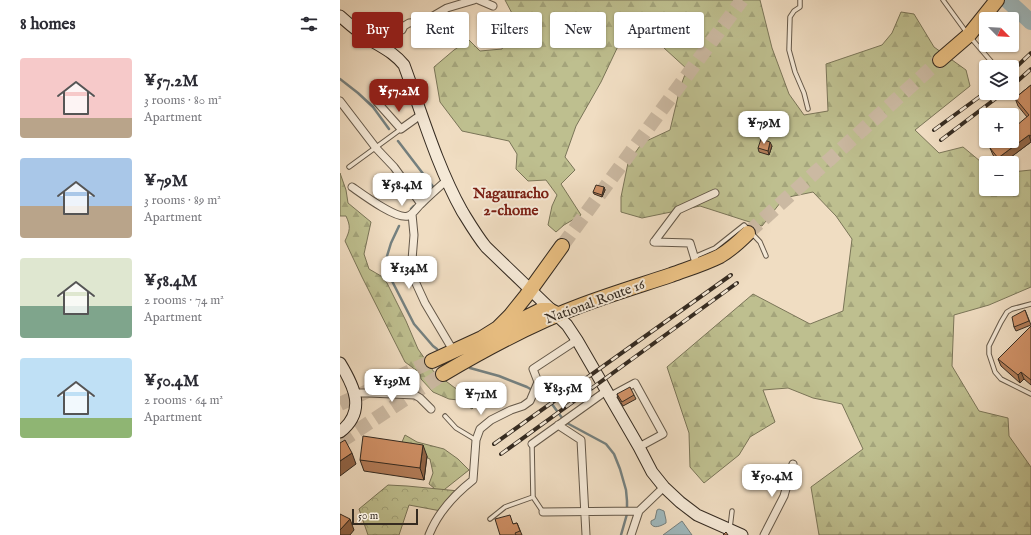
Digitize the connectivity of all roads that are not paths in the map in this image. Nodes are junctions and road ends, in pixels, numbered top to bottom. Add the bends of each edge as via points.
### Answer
1 (474, 0) edge
2 (479, 0) edge
3 (800, 0) edge
4 (943, 0) edge
5 (997, 0) edge
6 (493, 6) dead end
7 (340, 16) edge
8 (403, 28) edge
9 (969, 35) junction
10 (940, 60) tunnel mouth
11 (990, 60) edge
12 (340, 101) edge
13 (377, 102) dead end
14 (808, 110) dead end
15 (422, 114) junction
16 (401, 130) junction
17 (376, 148) junction
18 (349, 167) dead end
19 (446, 180) junction
20 (352, 187) dead end
21 (715, 193) dead end
22 (421, 204) junction
23 (412, 214) junction
24 (748, 233) tunnel mouth
25 (562, 246) tunnel mouth
26 (766, 256) dead end
27 (696, 262) junction
28 (531, 290) junction
29 (1031, 304) edge
30 (557, 314) junction
31 (482, 338) junction
32 (577, 340) junction
33 (454, 352) junction
34 (432, 361) tunnel mouth
35 (340, 363) edge
36 (443, 374) tunnel mouth
37 (355, 393) junction
38 (608, 394) junction
39 (1031, 394) edge
40 (431, 409) dead end
41 (445, 416) dead end
42 (558, 425) junction
43 (340, 432) edge
44 (476, 440) junction
45 (532, 444) joint
46 (639, 447) junction
47 (793, 464) dead end
48 (664, 487) junction
49 (533, 497) junction
50 (639, 511) junction
51 (732, 511) dead end
52 (543, 512) joint
53 (584, 512) junction
54 (490, 519) dead end
55 (730, 529) junction
56 (429, 535) edge
57 (586, 535) edge
58 (631, 535) edge
59 (742, 535) edge
60 (764, 535) edge

1 - 8 street via 447,8 423,22 409,23
2 - 6 street
3 - 14 lane via 800,7 790,16 789,50
4 - 9 lane
5 - 9 highway
7 - 15 street via 371,41 398,57 404,65
9 - 10 highway
9 - 11 lane
12 - 17 street
13 - 16 street
15 - 16 street
15 - 19 street
16 - 17 lane
17 - 18 lane
17 - 22 street via 394,167
19 - 22 street
19 - 28 street via 478,237
20 - 23 street via 399,216 407,217
21 - 27 street via 678,210 654,242 690,243
22 - 23 street
23 - 33 street via 414,279 424,302
24 - 27 highway, National Route 16 via 720,256
25 - 28 highway
26 - 27 lane via 760,242 744,225
27 - 30 highway, National Route 16
28 - 30 street
28 - 31 highway via 498,328
29 - 39 lane via 1007,312 990,346 989,354 995,372 1001,379
30 - 31 highway via 541,310
30 - 32 street
30 - 36 highway, National Route 16
31 - 33 highway
32 - 38 street
32 - 44 street via 533,370 538,382 530,401 491,420 480,429
33 - 34 highway
35 - 37 street
37 - 40 street via 415,395
37 - 43 street via 356,408 349,423
38 - 42 street
38 - 46 street
38 - 46 street via 635,383 663,434
41 - 44 lane via 456,428
42 - 45 street
42 - 53 street via 581,440
44 - 56 street via 473,480 459,490 441,511
45 - 49 lane
46 - 48 street via 652,472
47 - 60 street via 784,496
48 - 50 street
48 - 55 street via 697,514
49 - 52 lane
49 - 54 lane via 505,507
50 - 53 street
50 - 58 street
51 - 55 lane
52 - 53 street
53 - 57 street
55 - 59 street

